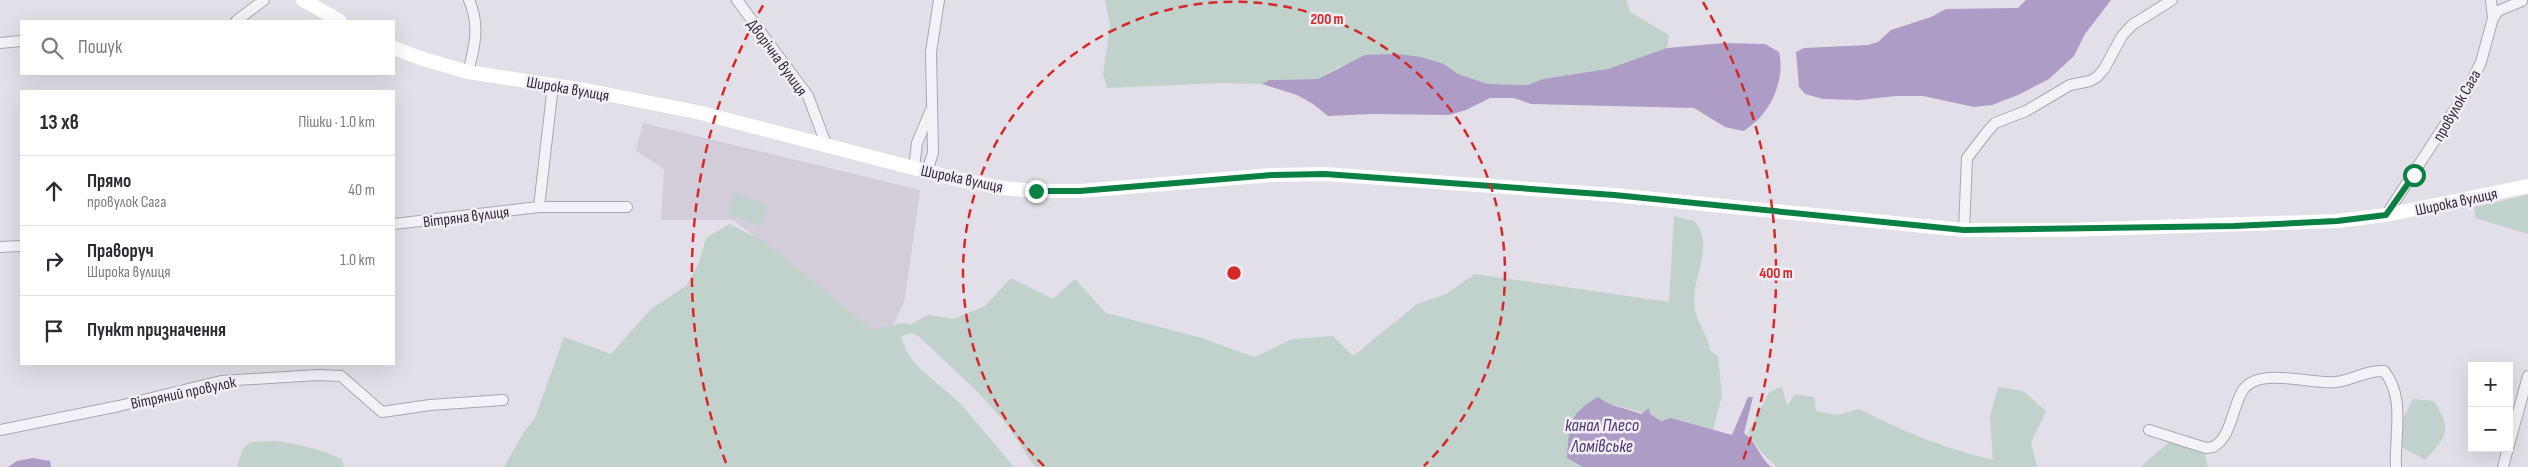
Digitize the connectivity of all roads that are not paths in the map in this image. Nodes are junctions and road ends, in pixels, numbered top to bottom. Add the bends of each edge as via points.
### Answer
1 (264, 0) edge
2 (303, 0) edge
3 (469, 0) edge
4 (737, 0) edge
5 (939, 0) edge
6 (2172, 0) edge
7 (2490, 0) edge
8 (2524, 2) edge
9 (2493, 18) junction
10 (237, 20) edge
11 (338, 20) edge
12 (20, 41) edge
13 (0, 42) edge
14 (395, 48) edge
15 (468, 72) junction
16 (553, 85) junction
17 (930, 112) junction
18 (826, 144) junction
19 (920, 170) junction
20 (2528, 186) edge
21 (538, 207) junction
22 (627, 207) dead end
23 (2386, 215) junction
24 (395, 224) edge
25 (1964, 230) junction
26 (20, 246) edge
27 (0, 247) edge
28 (2528, 376) edge
29 (503, 400) dead end
30 (0, 430) edge
31 (2149, 430) dead end
32 (2513, 430) edge
33 (2507, 452) edge
34 (2396, 467) edge
35 (2503, 467) edge

1 - 10 street
2 - 11 main road
3 - 15 street via 477,29
4 - 18 street, Дворічна вулиця via 808,96
5 - 17 street via 931,52
6 - 25 street via 2132,25 2097,77 2070,85 2026,111 1995,123 1967,158
7 - 9 street
8 - 9 street via 2498,11
9 - 23 street, провулок Сага via 2481,62 2467,92
12 - 13 street
14 - 15 main road, Широка вулиця
15 - 16 main road, Широка вулиця
16 - 18 main road, Широка вулиця via 697,112
16 - 21 street
17 - 19 street via 917,143
17 - 19 street via 933,153
18 - 19 main road, Широка вулиця
19 - 25 main road, Широка вулиця via 1003,188 1036,191 1080,191 1272,175 1334,175 1614,195
20 - 23 main road, Широка вулиця
21 - 22 street, Вітряна вулиця
21 - 24 street, Вітряна вулиця
23 - 25 main road, Широка вулиця via 2234,226
26 - 27 street
28 - 32 street
29 - 30 street, Вітряний провулок via 382,412 341,376 240,379
31 - 34 street via 2206,448 2213,447 2225,434 2243,390 2255,381 2275,378 2335,382 2368,371 2384,371 2392,382 2398,412
33 - 35 street

